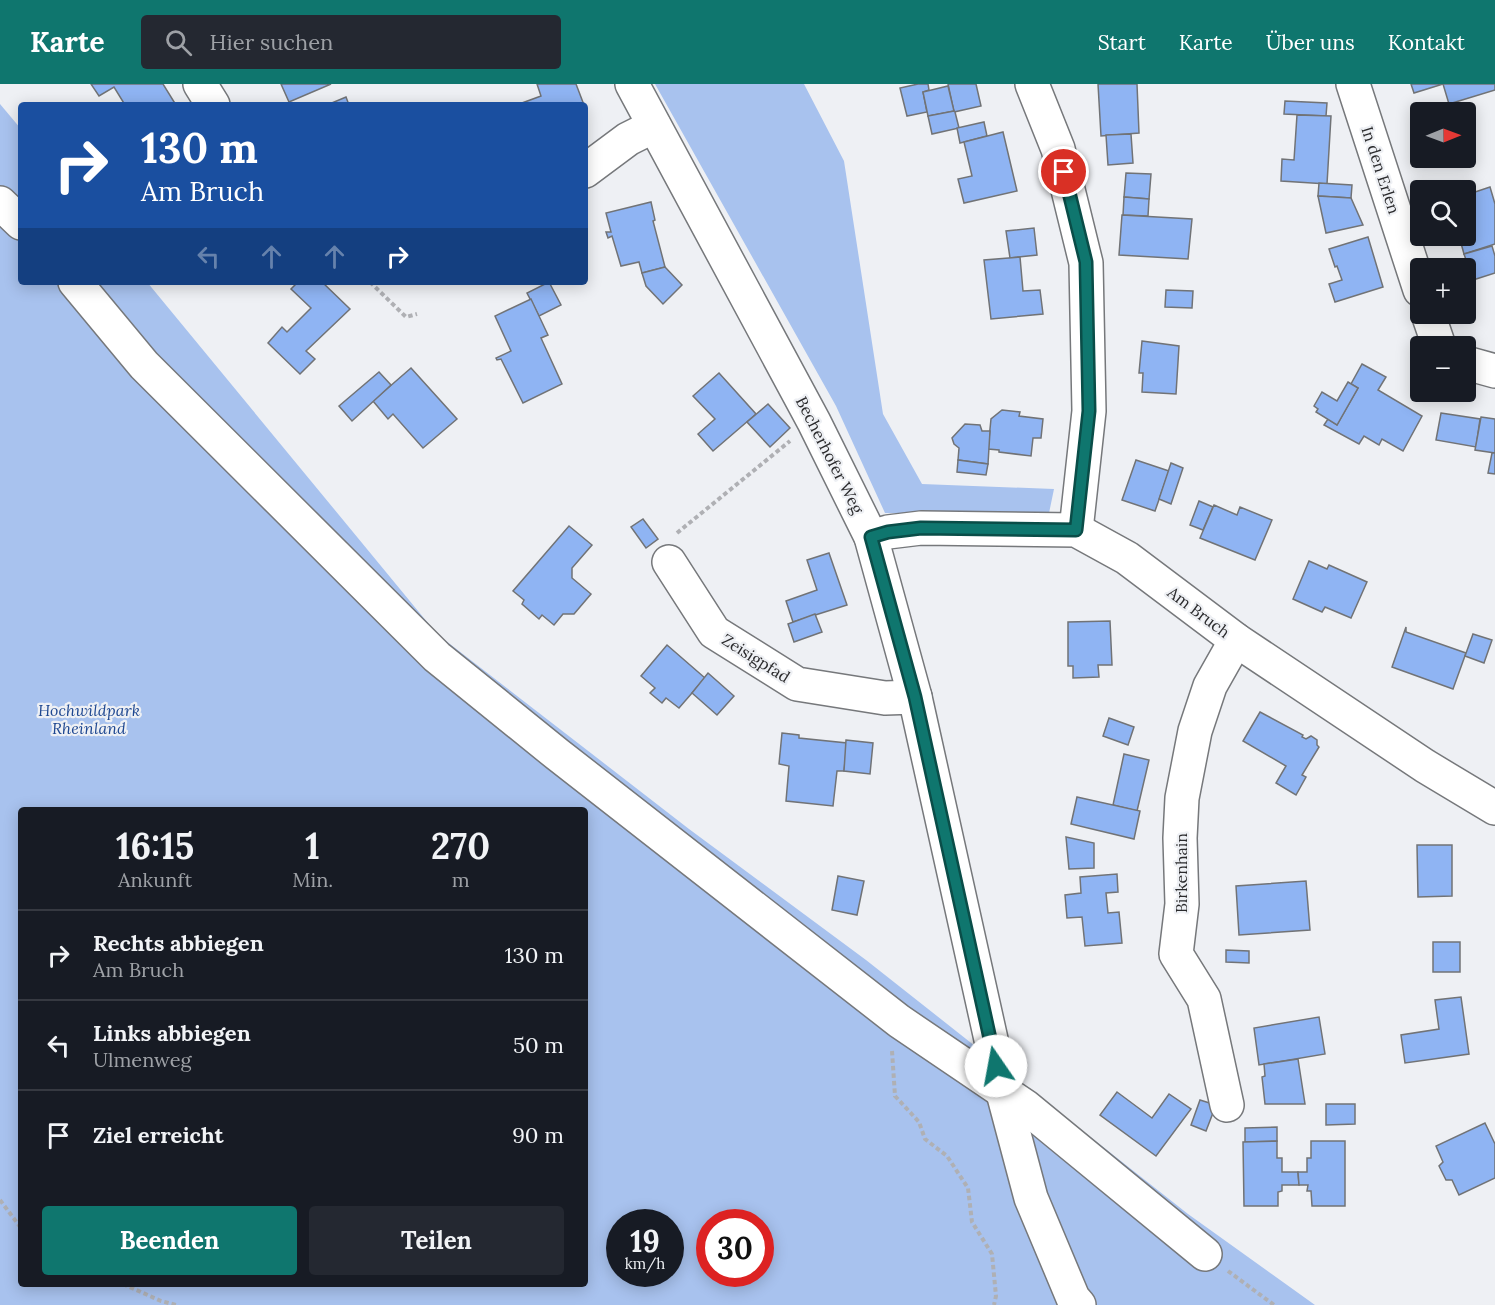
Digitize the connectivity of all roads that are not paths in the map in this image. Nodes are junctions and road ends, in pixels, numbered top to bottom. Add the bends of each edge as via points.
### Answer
1 (200, 84) edge
2 (632, 84) edge
3 (1032, 84) edge
4 (1353, 84) edge
5 (211, 102) edge
6 (654, 126) junction
7 (588, 169) edge
8 (0, 203) edge
9 (18, 220) edge
10 (1410, 259) edge
11 (77, 285) edge
12 (1476, 366) edge
13 (1495, 371) edge
14 (1076, 530) junction
15 (871, 537) junction
16 (669, 562) road end
17 (1236, 640) junction
18 (915, 697) junction
19 (1495, 808) edge
20 (1002, 1089) junction
21 (1227, 1106) dead end
22 (1205, 1254) road end
23 (1078, 1305) edge

1 - 5 street
2 - 6 street, Becherhofer Weg
3 - 14 street via 1058,149 1086,262 1089,411
4 - 10 street, In den Erlen
6 - 7 street via 628,139
6 - 15 street, Becherhofer Weg via 814,422
8 - 9 street
11 - 20 street via 144,365 437,657 899,1021
12 - 13 street
14 - 15 street, Am Bruch via 921,528
14 - 17 street, Am Bruch via 1127,558
15 - 18 street, Becherhofer Weg
16 - 18 street, Zeisigpfad via 714,632 797,684 885,698
17 - 19 street, Am Bruch
17 - 21 street, Birkenhain via 1210,686 1195,731 1182,798 1182,904 1176,954 1204,999
18 - 20 street, Becherhofer Weg
20 - 22 street
20 - 23 street, Becherhofer Weg via 1031,1198

